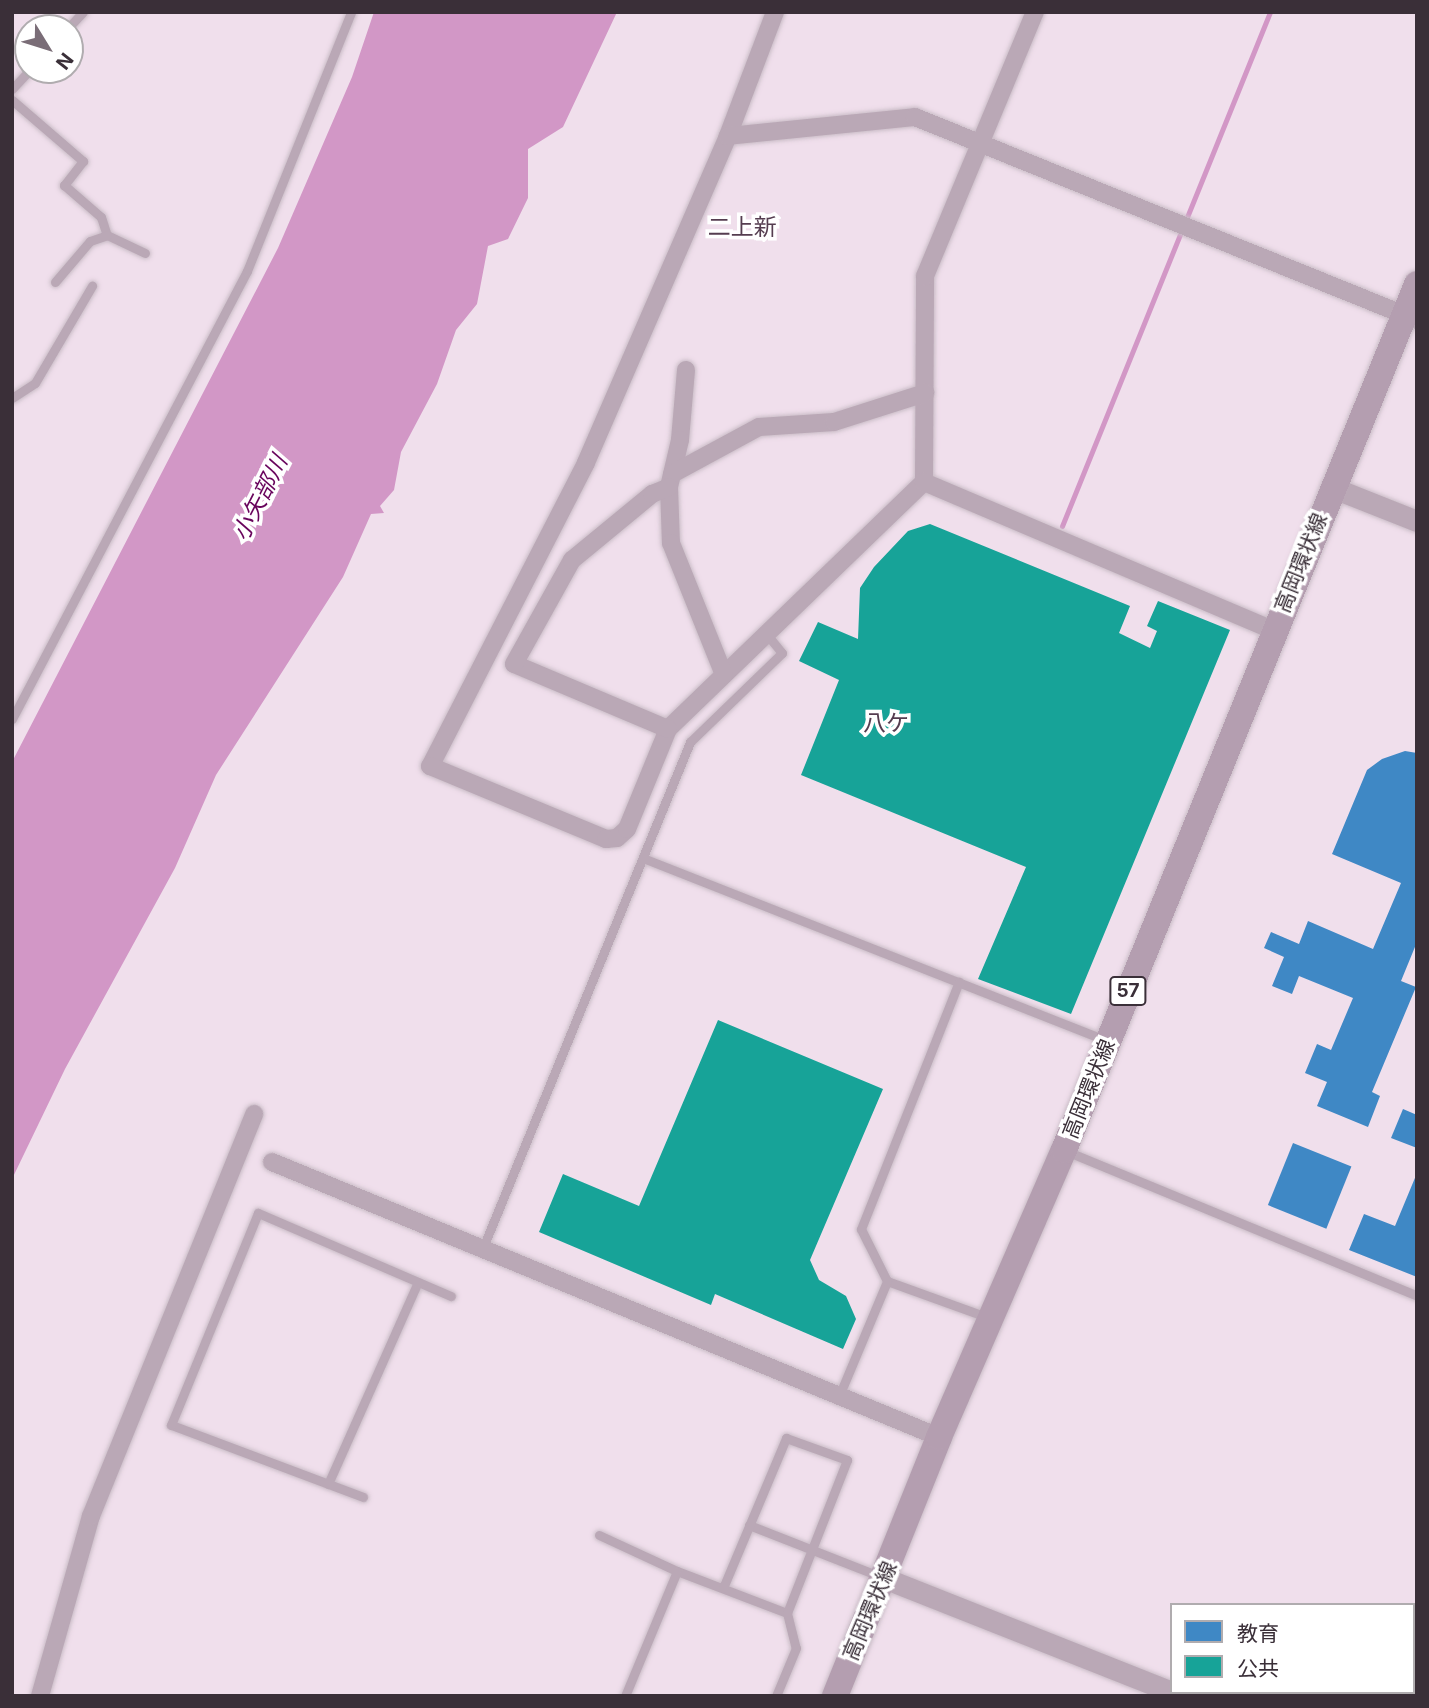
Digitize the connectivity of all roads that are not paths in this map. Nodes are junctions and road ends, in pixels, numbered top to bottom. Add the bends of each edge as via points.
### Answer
1 (351, 12) edge
2 (775, 12) edge
3 (1035, 12) edge
4 (12, 100) edge
5 (728, 136) junction
6 (982, 142) junction
7 (107, 235) junction
8 (145, 253) dead end
9 (55, 282) dead end
10 (1417, 284) edge
11 (92, 286) dead end
12 (1411, 317) edge
13 (686, 370) dead end
14 (925, 393) junction
15 (12, 398) edge
16 (670, 481) junction
17 (925, 482) junction
18 (1331, 487) junction
19 (1417, 521) edge
20 (1273, 630) junction
21 (766, 633) junction
22 (724, 675) junction
23 (12, 719) edge
24 (668, 729) junction
25 (643, 858) junction
26 (959, 982) junction
27 (1108, 1041) junction
28 (254, 1114) dead end
29 (1064, 1150) junction
30 (272, 1161) dead end
31 (482, 1250) junction
32 (887, 1280) junction
33 (418, 1282) junction
34 (451, 1296) dead end
35 (1417, 1296) edge
36 (991, 1319) junction
37 (839, 1396) junction
38 (939, 1437) junction
39 (328, 1484) junction
40 (363, 1497) dead end
41 (749, 1525) junction
42 (599, 1535) dead end
43 (812, 1549) junction
44 (677, 1571) junction
45 (884, 1578) junction
46 (723, 1588) junction
47 (787, 1613) junction
48 (1170, 1691) edge
49 (40, 1696) edge
50 (625, 1696) edge
51 (776, 1696) edge
52 (835, 1696) edge

1 - 23 lane via 247,271
2 - 5 street
3 - 6 street
4 - 7 lane via 83,161 64,185 101,217
5 - 6 street via 915,117
5 - 24 street via 586,463 430,766 606,839 617,838 627,829
6 - 12 street
6 - 14 street via 925,276
7 - 8 lane
7 - 9 lane via 90,241
10 - 12 main road, 高岡環状線 / 57
11 - 15 lane via 35,383
12 - 18 main road, 高岡環状線 / 57
13 - 16 street via 680,440
14 - 16 street via 834,422 760,427
14 - 17 street
16 - 22 street via 671,543
16 - 24 street via 572,560 514,664
17 - 20 street
17 - 21 street
18 - 19 street
18 - 20 main road, 高岡環状線 / 57
20 - 27 main road, 高岡環状線 / 57
21 - 22 street
21 - 25 lane via 782,653 690,742
22 - 24 street
25 - 26 lane
25 - 31 lane
26 - 27 lane
26 - 32 lane via 861,1229
27 - 29 main road, 高岡環状線 / 57
28 - 49 street via 91,1516
29 - 35 lane
29 - 36 main road, 高岡環状線 / 57
30 - 31 street
31 - 37 street
32 - 36 lane
32 - 37 lane
33 - 34 lane
33 - 39 lane
33 - 39 lane via 258,1213 171,1425
36 - 38 main road, 高岡環状線 / 57
37 - 38 street
38 - 45 main road, 高岡環状線 / 57
39 - 40 lane
41 - 43 lane
41 - 43 lane via 786,1438 847,1460
41 - 46 lane
42 - 44 lane
43 - 45 lane
43 - 47 lane
44 - 46 lane
44 - 50 lane
45 - 48 street
45 - 52 main road, 高岡環状線 / 57
46 - 47 lane
47 - 51 lane via 796,1648

